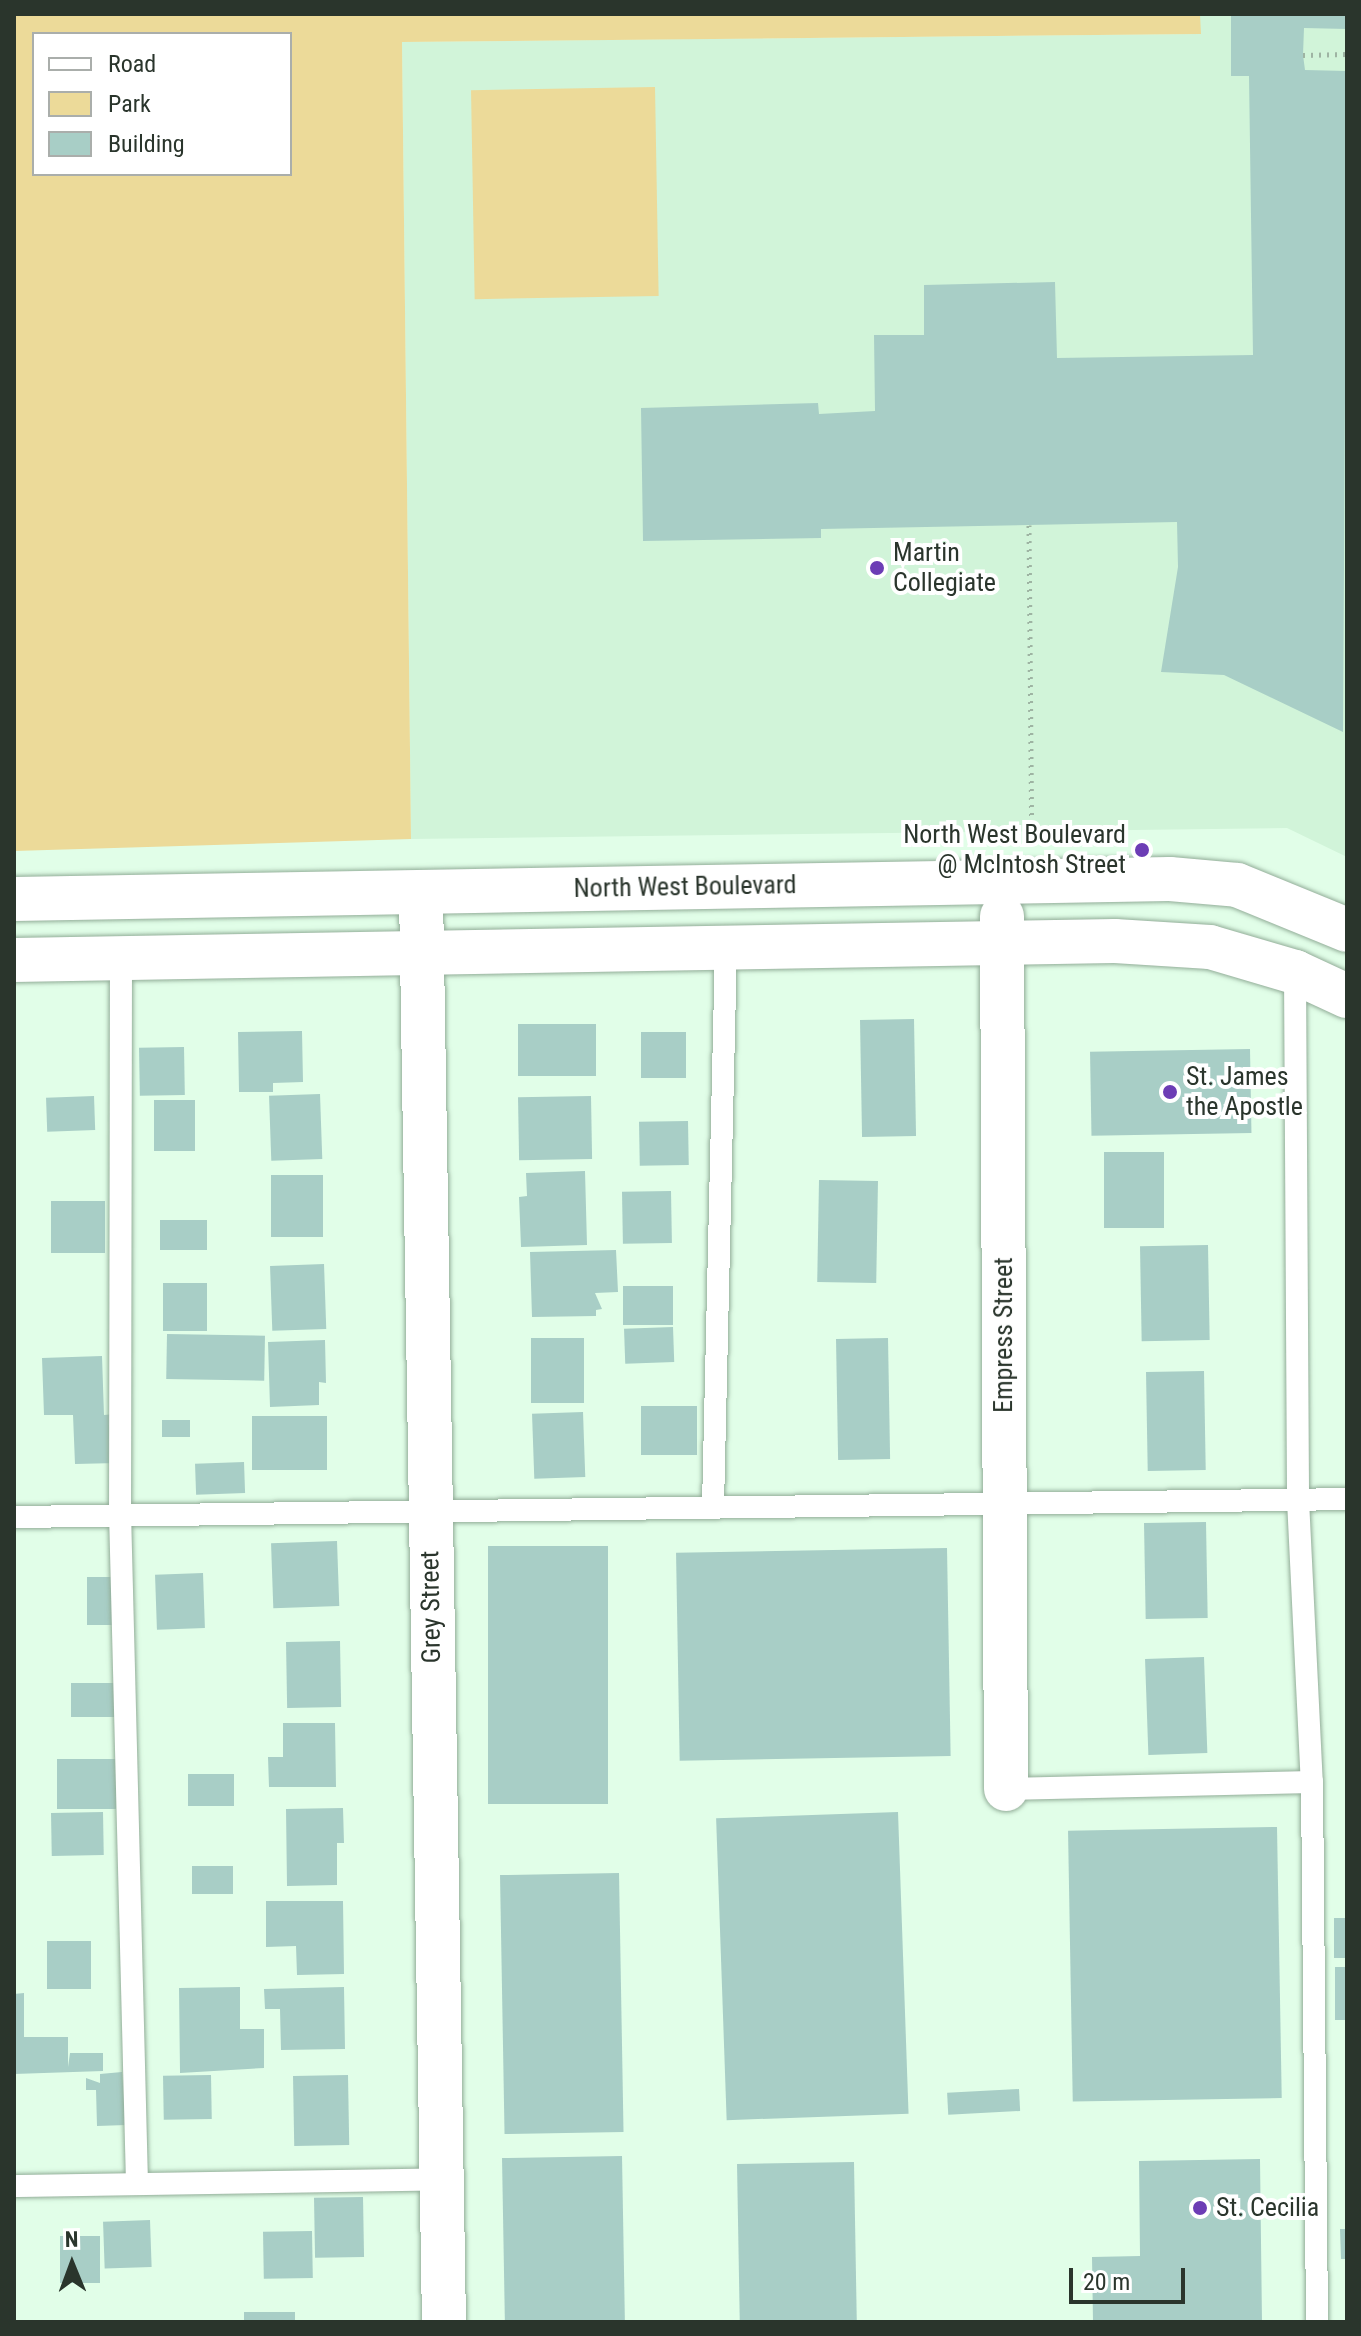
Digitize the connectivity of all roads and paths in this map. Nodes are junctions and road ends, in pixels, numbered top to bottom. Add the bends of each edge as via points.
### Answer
1 (1347, 54) edge
2 (1303, 55) dead end
3 (1029, 525) dead end
4 (1017, 881) junction
5 (421, 892) junction
6 (14, 899) edge
7 (1347, 930) edge
8 (1002, 943) junction
9 (726, 948) junction
10 (422, 953) junction
11 (121, 958) junction
12 (14, 960) edge
13 (1295, 972) junction
14 (1347, 996) edge
15 (1347, 1499) edge
16 (1298, 1500) junction
17 (1004, 1504) junction
18 (713, 1506) junction
19 (430, 1509) junction
20 (120, 1512) junction
21 (14, 1517) edge
22 (1312, 1782) junction
23 (1006, 1789) joint
24 (438, 2179) junction
25 (137, 2182) junction
26 (14, 2186) edge
27 (444, 2322) edge
28 (1317, 2322) edge

1 - 2 path
3 - 4 path
4 - 5 street, North West Boulevard
4 - 7 street, North West Boulevard via 1170,879 1237,885
4 - 8 street, Empress Street
5 - 6 street, North West Boulevard
5 - 10 street, Grey Street
8 - 9 street
8 - 13 street via 1115,941 1210,947
8 - 17 street, Empress Street
9 - 10 street
9 - 18 lane
10 - 11 street
10 - 19 street, Grey Street
11 - 12 street
11 - 20 lane
13 - 14 street
13 - 16 lane
15 - 16 lane
16 - 17 lane
16 - 22 lane
17 - 18 lane
17 - 23 street, Empress Street
18 - 19 lane
19 - 20 lane
19 - 24 street, Grey Street
20 - 21 lane
20 - 25 lane
22 - 23 lane
22 - 28 lane
24 - 25 lane
24 - 27 street, Grey Street
25 - 26 lane

